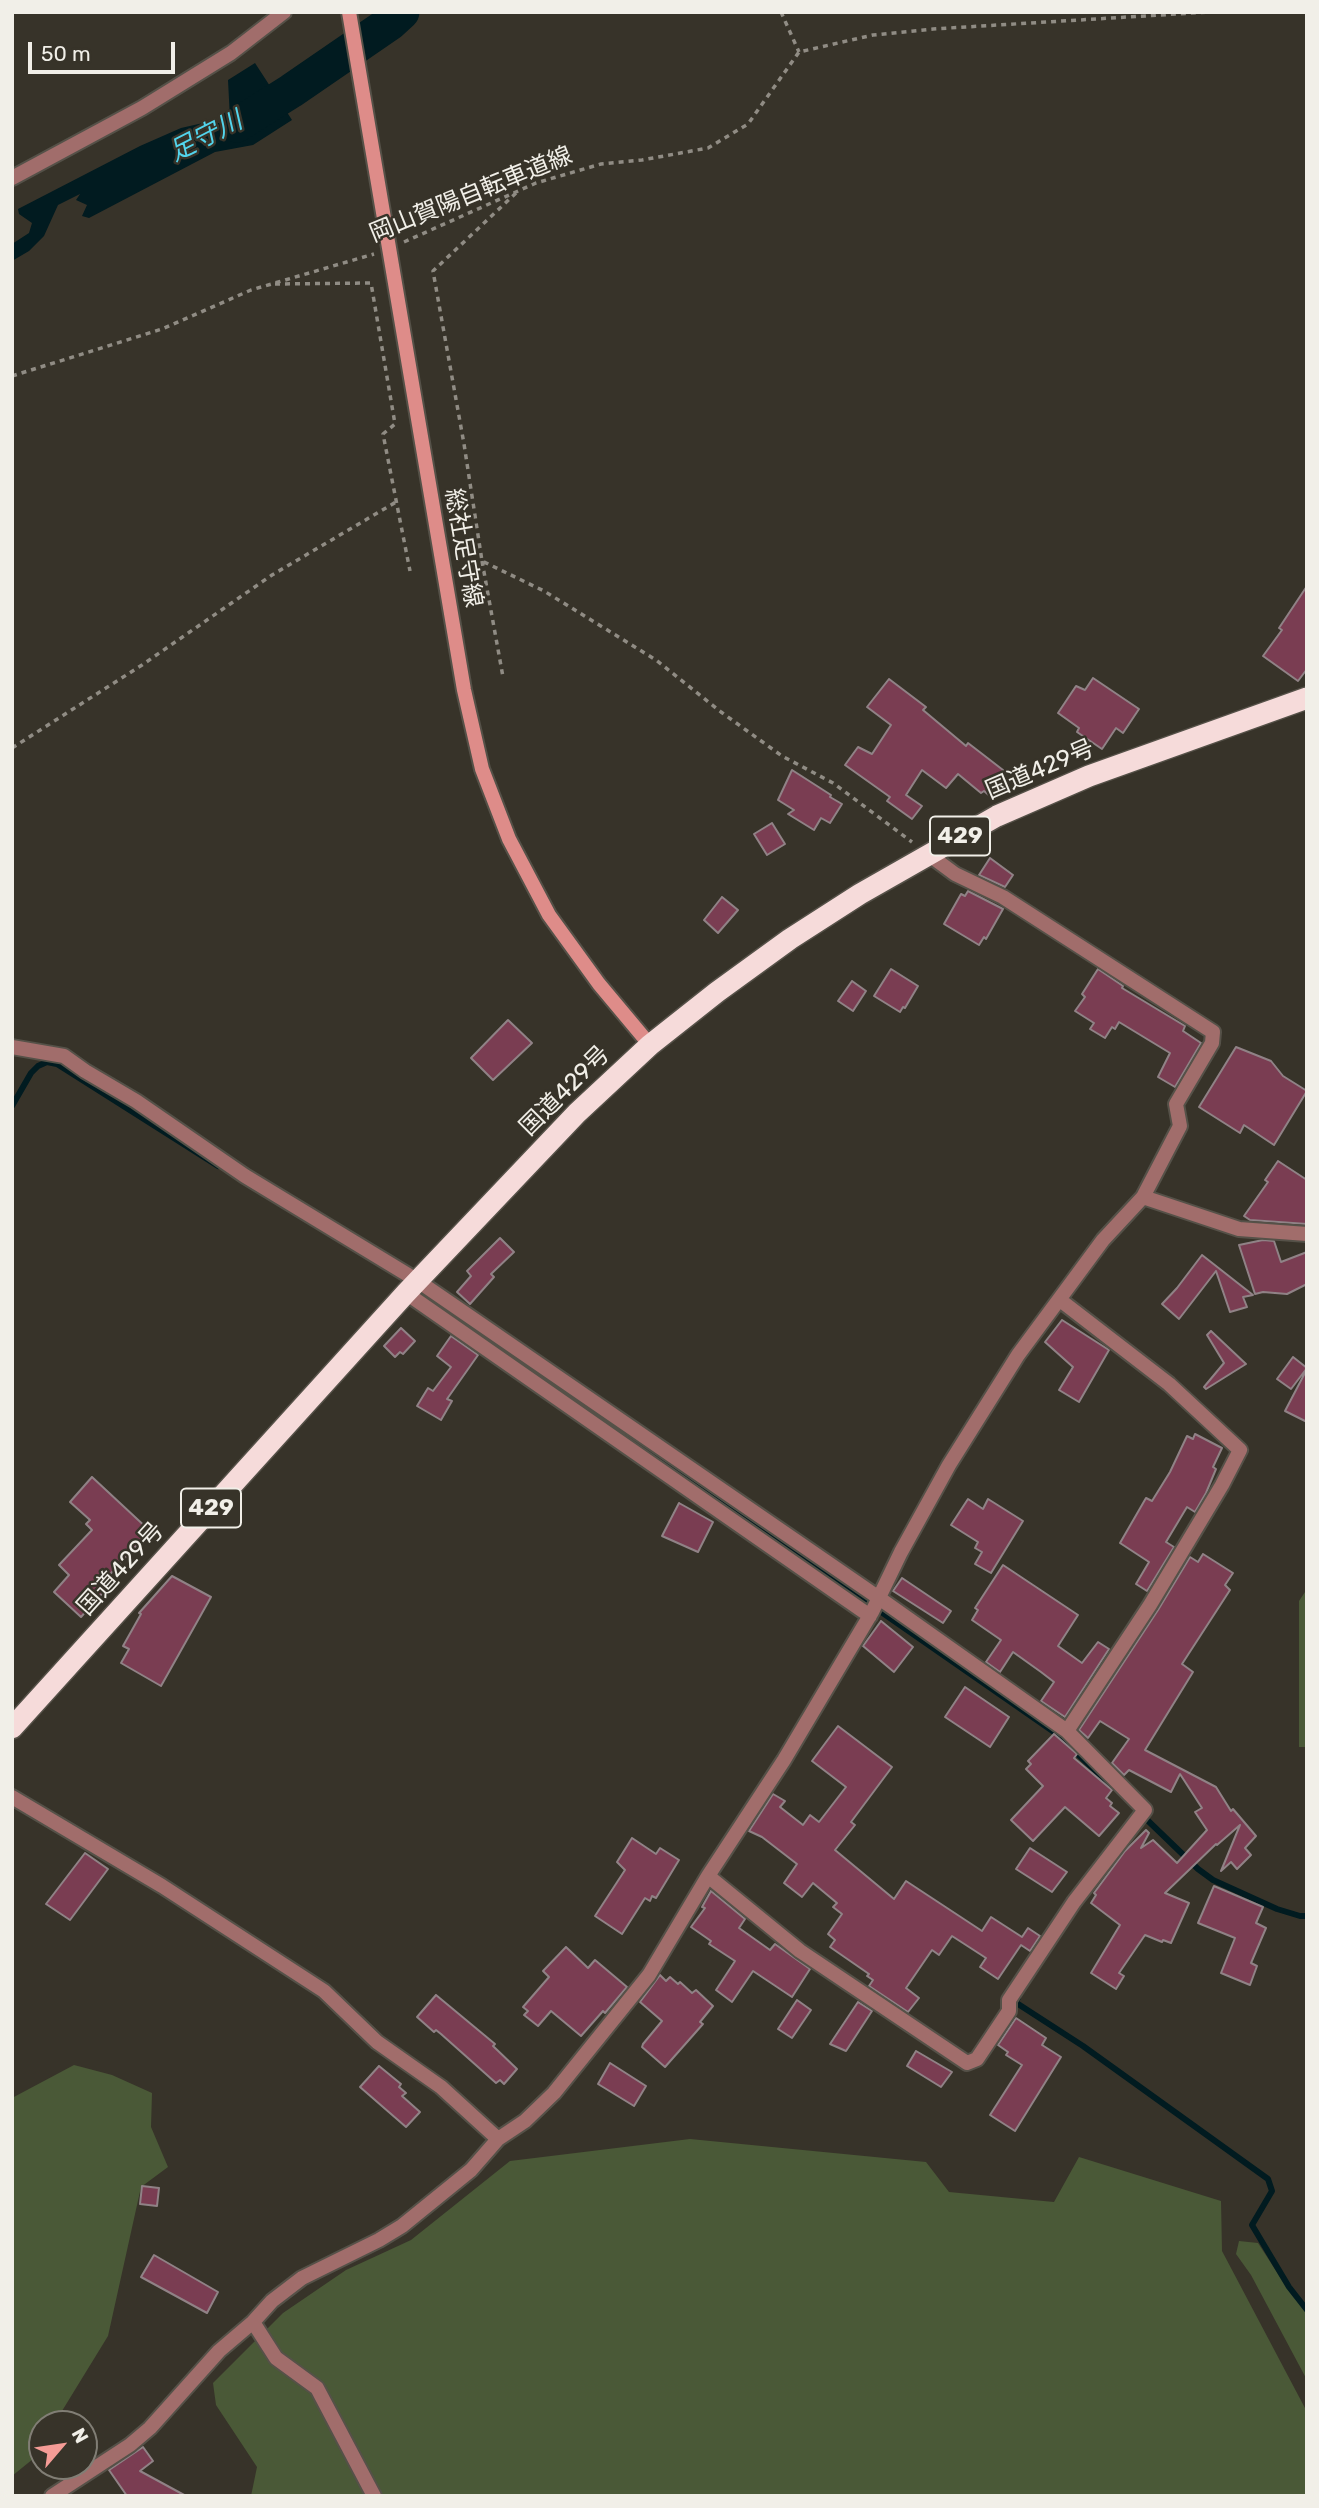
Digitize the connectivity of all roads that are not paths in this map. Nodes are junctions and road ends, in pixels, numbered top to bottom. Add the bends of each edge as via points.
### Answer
1 (284, 12) edge
2 (349, 12) edge
3 (12, 178) edge
4 (1307, 698) edge
5 (928, 854) junction
6 (650, 1045) junction
7 (12, 1047) edge
8 (1143, 1197) junction
9 (1307, 1234) edge
10 (413, 1286) junction
11 (1060, 1300) junction
12 (874, 1608) junction
13 (12, 1728) edge
14 (1067, 1731) junction
15 (12, 1797) edge
16 (708, 1876) junction
17 (498, 2138) junction
18 (253, 2322) junction
19 (52, 2496) edge
20 (374, 2496) edge

1 - 3 street via 231,54
2 - 6 main road, 総社足守線 via 464,690 482,769 509,839 549,915
4 - 5 highway, 国道429号 / 429 via 1089,776 997,816
5 - 6 highway, 国道429号 / 429 via 790,939
5 - 8 street via 1213,1032 1212,1043 1176,1104 1180,1126
6 - 10 highway, 国道429号 / 429 via 576,1113
7 - 10 street via 64,1056
8 - 9 street via 1240,1228
8 - 11 street via 1103,1240
10 - 12 street
10 - 13 highway, 国道429号 / 429
11 - 12 street via 982,1409 922,1511
11 - 14 street via 1169,1384 1240,1450 1150,1605
12 - 14 street
12 - 16 street via 784,1760
14 - 16 street via 1145,1810 1074,1902 1009,2000 1009,2011 983,2050 967,2063 800,1951
15 - 17 street via 162,1886 324,1992 377,2042 441,2087
16 - 17 street via 641,1984 554,2093 526,2120
17 - 18 street via 471,2170 402,2226 302,2278
18 - 19 street via 219,2351 150,2428
18 - 20 street via 276,2358 317,2388

